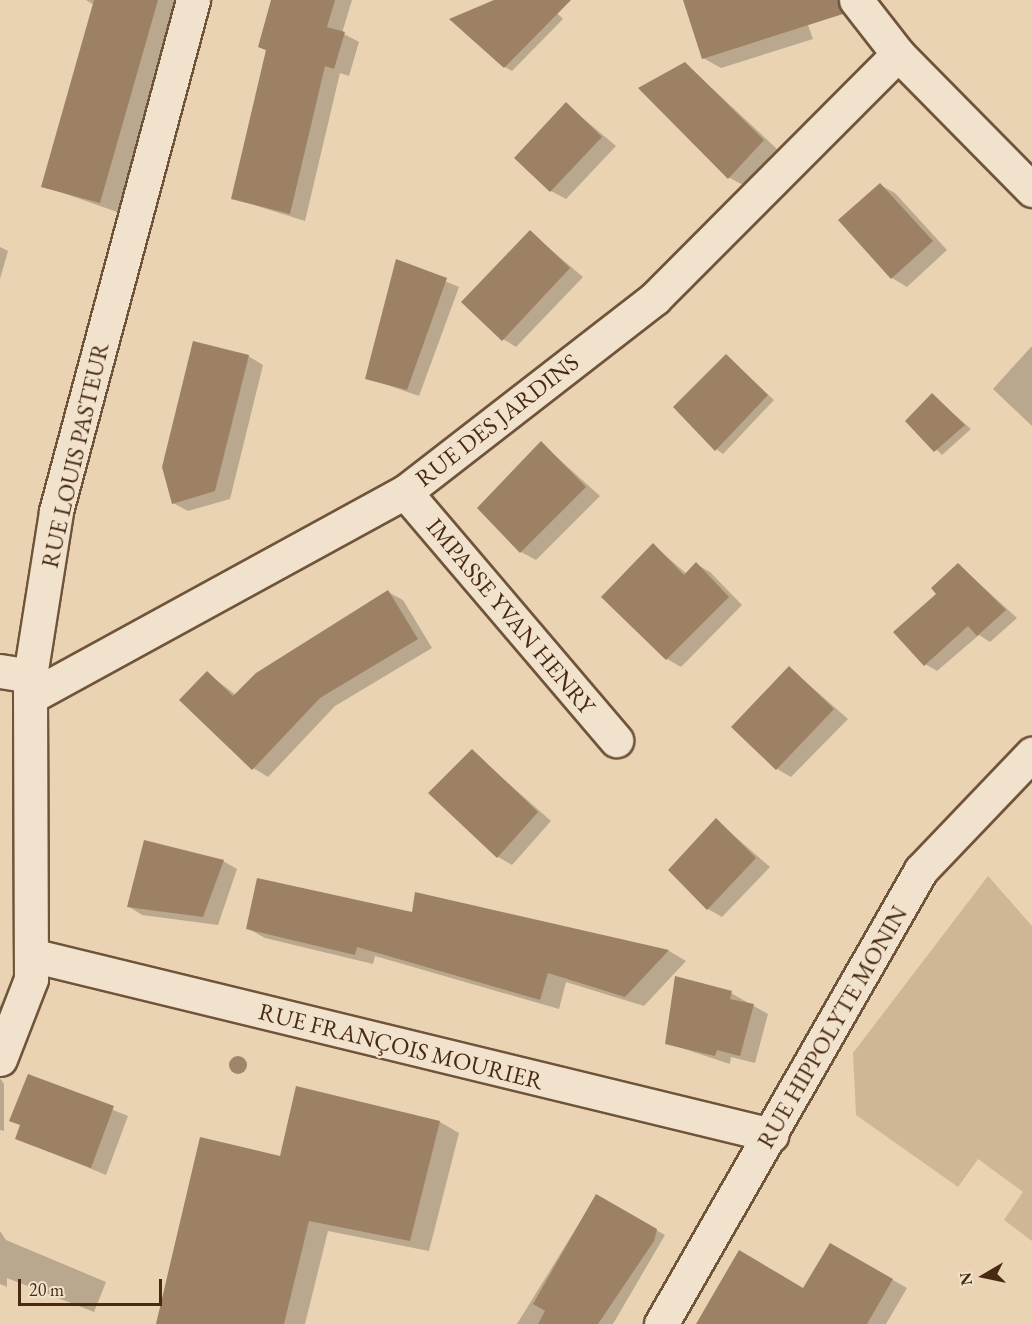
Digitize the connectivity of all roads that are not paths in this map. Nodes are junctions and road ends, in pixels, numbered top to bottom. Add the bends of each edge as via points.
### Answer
1 (193, 0) edge
2 (856, 0) edge
3 (898, 54) junction
4 (1032, 190) edge
5 (405, 492) junction
6 (20, 682) edge
7 (616, 740) dead end
8 (1032, 754) edge
9 (31, 955) junction
10 (0, 1059) edge
11 (771, 1136) junction
12 (661, 1324) edge

1 - 6 street, RUE LOUIS PASTEUR via 56,511
2 - 3 street
3 - 4 street
3 - 5 street, RUE DES JARDINS via 655,298
5 - 6 street, RUE DES JARDINS
5 - 7 street, IMPASSE YVAN HENRY
6 - 9 street, RUE LOUIS PASTEUR
8 - 11 street, RUE HIPPOLYTE MONIN via 921,870
9 - 10 street, RUE LOUIS PASTEUR via 31,979
9 - 11 street, RUE FRANÇOIS MOURIER
11 - 12 street, RUE HIPPOLYTE MONIN

